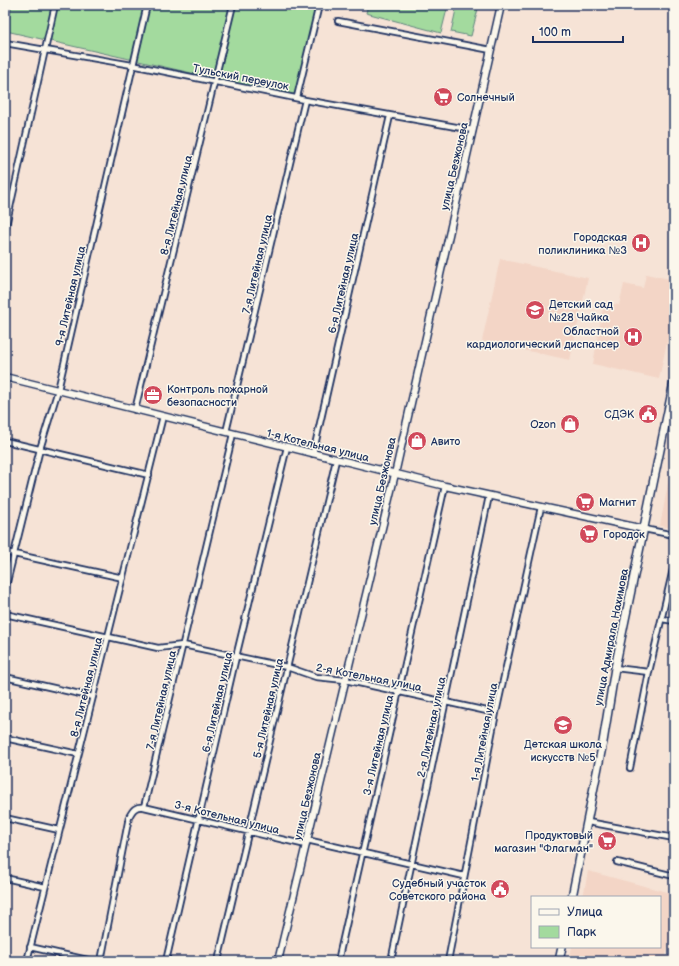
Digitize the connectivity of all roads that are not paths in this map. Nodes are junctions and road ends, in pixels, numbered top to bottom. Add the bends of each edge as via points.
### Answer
1 (55, 5) edge
2 (147, 5) edge
3 (233, 5) edge
4 (319, 5) edge
5 (501, 5) edge
6 (338, 21) dead end
7 (5, 43) edge
8 (491, 50) junction
9 (44, 51) junction
10 (132, 65) junction
11 (215, 81) junction
12 (297, 97) junction
13 (305, 100) junction
14 (390, 116) junction
15 (473, 130) junction
16 (5, 230) edge
17 (5, 377) edge
18 (674, 382) edge
19 (58, 390) junction
20 (135, 410) junction
21 (163, 416) junction
22 (226, 432) junction
23 (233, 434) junction
24 (5, 441) edge
25 (287, 447) junction
26 (40, 449) junction
27 (313, 454) junction
28 (336, 460) junction
29 (395, 474) junction
30 (149, 475) junction
31 (445, 486) junction
32 (489, 496) junction
33 (541, 507) junction
34 (644, 529) junction
35 (674, 534) edge
36 (5, 552) edge
37 (14, 554) junction
38 (674, 565) edge
39 (123, 578) junction
40 (5, 590) edge
41 (5, 614) edge
42 (662, 619) junction
43 (674, 621) edge
44 (108, 637) junction
45 (183, 644) junction
46 (236, 657) junction
47 (287, 667) junction
48 (615, 668) junction
49 (649, 672) junction
50 (5, 677) edge
51 (345, 680) junction
52 (399, 691) junction
53 (93, 697) junction
54 (446, 702) junction
55 (496, 713) junction
56 (5, 738) edge
57 (78, 754) junction
58 (630, 768) dead end
59 (144, 807) junction
60 (5, 818) edge
61 (199, 820) junction
62 (588, 822) junction
63 (59, 830) junction
64 (249, 832) junction
65 (674, 838) edge
66 (306, 843) junction
67 (363, 852) junction
68 (412, 862) junction
69 (617, 862) dead end
70 (464, 876) junction
71 (674, 876) edge
72 (5, 878) edge
73 (45, 887) junction
74 (572, 896) edge
75 (30, 947) junction
76 (562, 948) edge
77 (26, 961) edge
78 (92, 961) edge
79 (101, 961) edge
80 (166, 961) edge
81 (218, 961) edge
82 (278, 961) edge
83 (338, 961) edge
84 (391, 961) edge
85 (448, 961) edge
86 (559, 961) edge

1 - 9 street
2 - 10 street, 9-я Литейная улица
3 - 11 street, 8-я Литейная улица
4 - 12 street
5 - 8 street, улица Безжонова
6 - 8 street
7 - 9 street, Тульский переулок
8 - 15 street, улица Безжонова
9 - 10 street, Тульский переулок
9 - 16 street
10 - 11 street, Тульский переулок
10 - 19 street, 9-я Литейная улица
11 - 12 street, Тульский переулок
11 - 20 street, 8-я Литейная улица
12 - 13 street, Тульский переулок
13 - 14 street, Тульский переулок
13 - 22 street, 7-я Литейная улица
14 - 15 street, Тульский переулок
14 - 27 street, 6-я Литейная улица
15 - 29 street, улица Безжонова
17 - 19 street, 1-я Котельная улица
18 - 34 main road, улица Адмирала Нахимова
19 - 20 street, 1-я Котельная улица
19 - 26 street, 9-я Литейная улица
20 - 21 street, 1-я Котельная улица
21 - 22 street, 1-я Котельная улица
21 - 30 street, 8-я Литейная улица
22 - 23 street, 1-я Котельная улица
23 - 25 street, 1-я Котельная улица
23 - 45 street, 7-я Литейная улица
24 - 26 street
25 - 27 street, 1-я Котельная улица
25 - 46 street, 6-я Литейная улица
26 - 30 street
26 - 37 street, 9-я Литейная улица
27 - 28 street, 1-я Котельная улица
28 - 29 street, 1-я Котельная улица
28 - 47 street, 5-я Литейная улица
29 - 31 street, 1-я Котельная улица
29 - 51 street, улица Безжонова
30 - 39 street, 8-я Литейная улица
31 - 32 street, 1-я Котельная улица
31 - 52 street, 3-я Литейная улица
32 - 33 street, 1-я Котельная улица
32 - 54 street, 2-я Литейная улица
33 - 34 street, 1-я Котельная улица
33 - 55 street, 1-я Литейная улица
34 - 35 street, 1-я Котельная улица
34 - 48 main road, улица Адмирала Нахимова
36 - 37 street
37 - 39 street
37 - 40 street, 9-я Литейная улица
38 - 42 street
39 - 44 street, 8-я Литейная улица
41 - 44 street, 2-я Котельная улица
42 - 43 street
42 - 49 street
44 - 45 street, 2-я Котельная улица via 158,648
44 - 53 street, 8-я Литейная улица
45 - 46 street, 2-я Котельная улица
45 - 59 street, 7-я Литейная улица
46 - 47 street, 2-я Котельная улица
46 - 61 street, 6-я Литейная улица
47 - 51 street, 2-я Котельная улица via 316,677
47 - 64 street, 5-я Литейная улица
48 - 49 street
48 - 62 main road, улица Адмирала Нахимова
49 - 58 street
50 - 53 street
51 - 52 street, 2-я Котельная улица
51 - 66 street, улица Безжонова
52 - 54 street, 2-я Котельная улица
52 - 67 street, 3-я Литейная улица
53 - 57 street, 8-я Литейная улица
54 - 55 street, 2-я Котельная улица
54 - 68 street, 2-я Литейная улица
55 - 70 street, 1-я Литейная улица
56 - 57 street
57 - 63 street, 8-я Литейная улица
59 - 61 street, 3-я Котельная улица
59 - 79 street via 137,806 129,817
60 - 63 street
61 - 64 street, 3-я Котельная улица
61 - 80 street, 6-я Литейная улица
62 - 65 street
62 - 74 main road, улица Адмирала Нахимова
63 - 73 street, 8-я Литейная улица
64 - 66 street, 3-я Котельная улица
64 - 81 street, 5-я Литейная улица
66 - 67 street, 3-я Котельная улица
66 - 82 street, улица Безжонова
67 - 68 street, 3-я Котельная улица
67 - 83 street, 3-я Литейная улица
68 - 70 street, 3-я Котельная улица
68 - 84 street, 2-я Литейная улица
69 - 71 street
70 - 85 street, 1-я Литейная улица
72 - 73 street
73 - 75 street, 8-я Литейная улица
75 - 77 street, 8-я Литейная улица
75 - 78 street
76 - 86 main road

